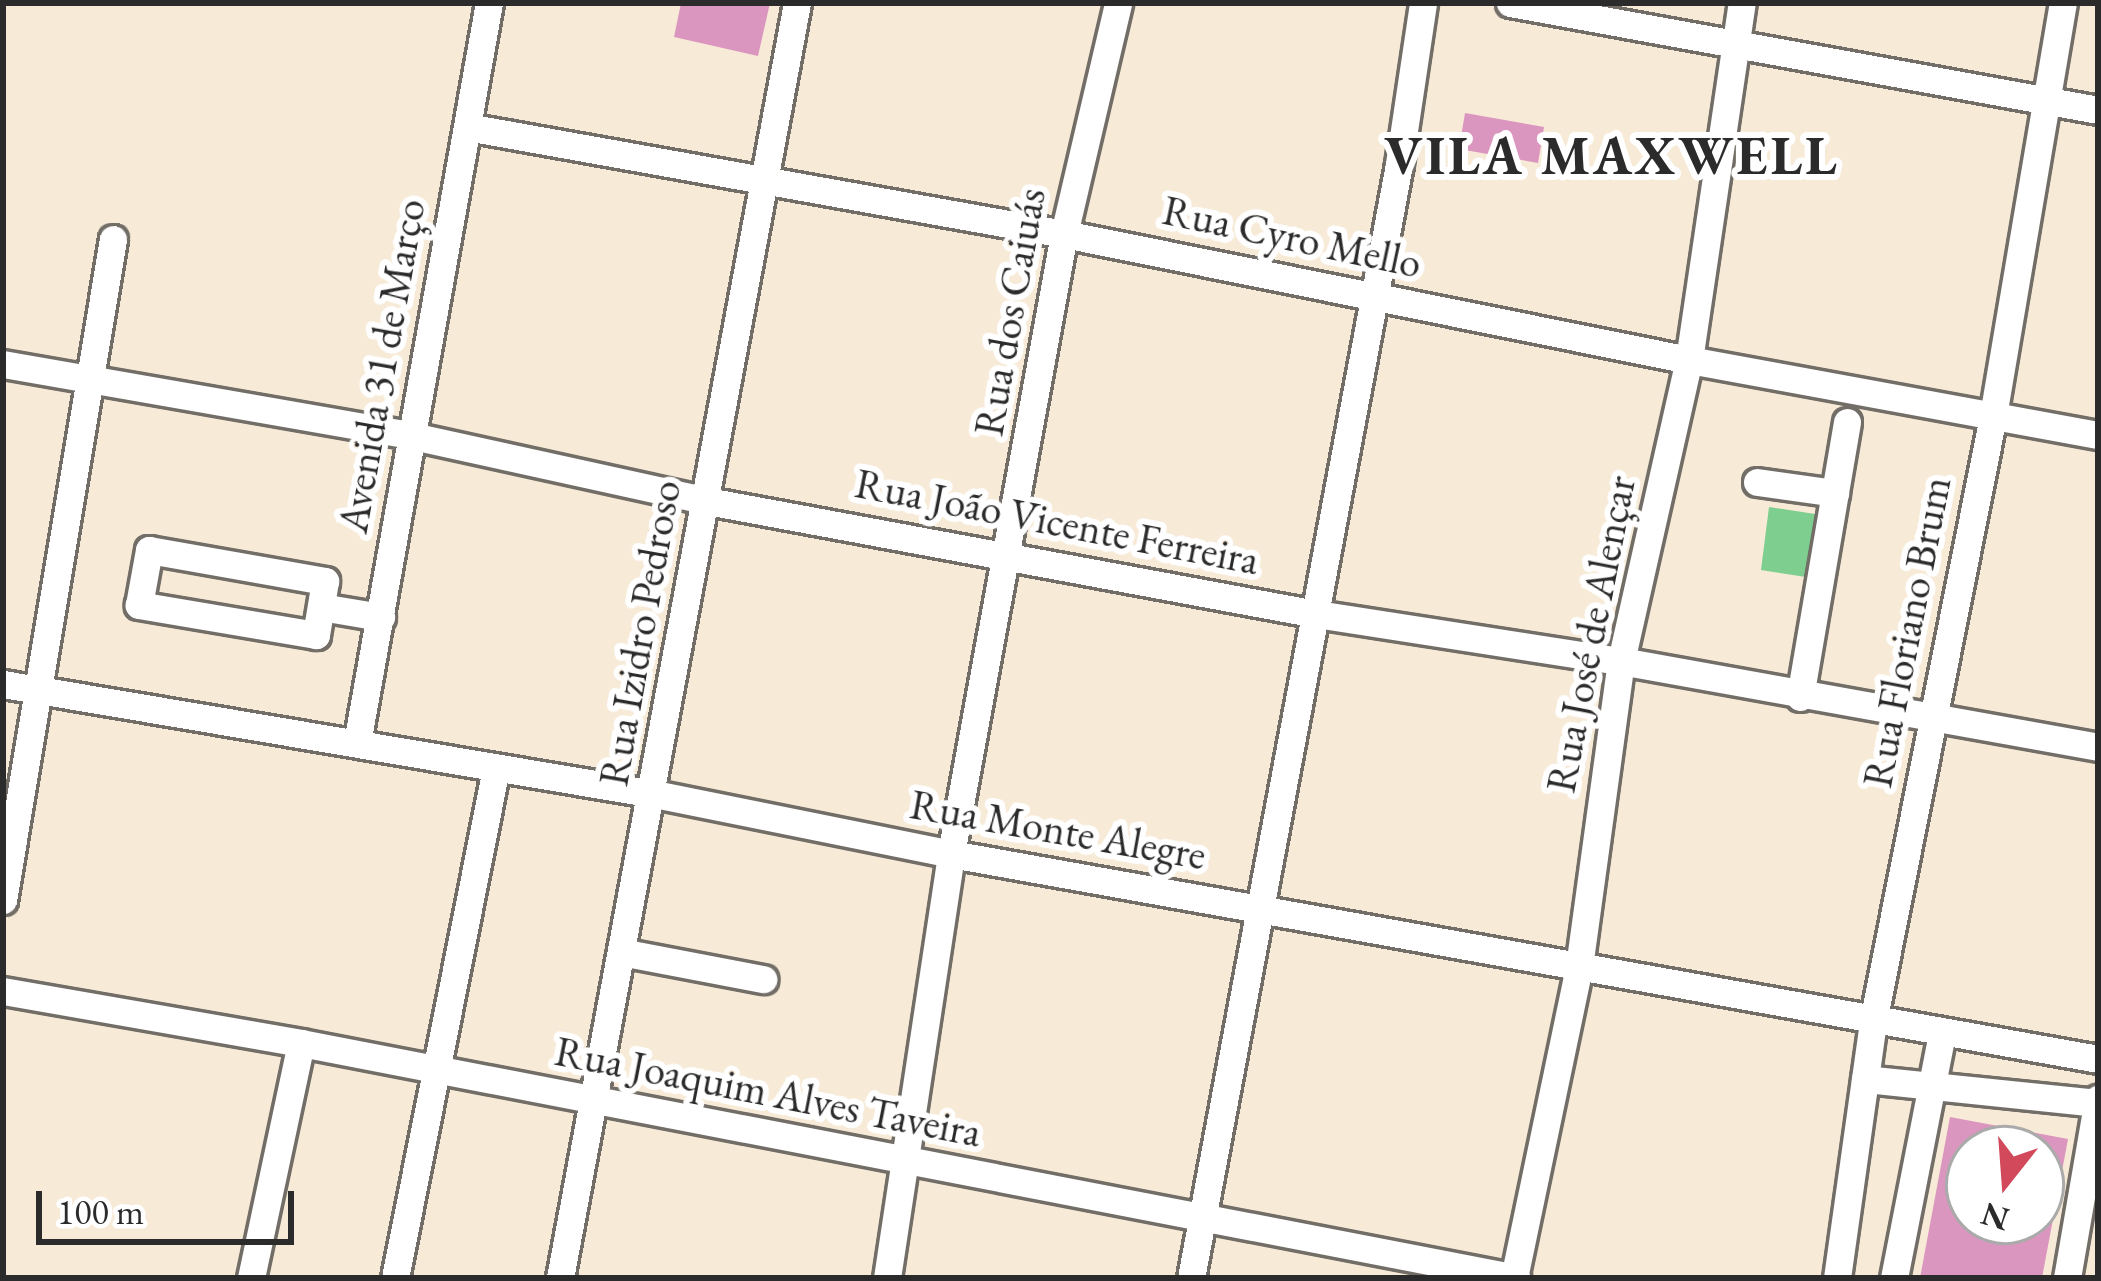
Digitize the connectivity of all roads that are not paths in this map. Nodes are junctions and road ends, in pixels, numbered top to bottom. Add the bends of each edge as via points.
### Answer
1 (797, 3) edge
2 (1118, 3) edge
3 (1423, 3) edge
4 (1510, 3) edge
5 (1742, 3) edge
6 (2062, 3) edge
7 (484, 4) edge
8 (1735, 41) junction
9 (2047, 100) junction
10 (2098, 110) edge
11 (467, 127) junction
12 (767, 180) junction
13 (1064, 233) junction
14 (113, 239) dead end
15 (1371, 297) junction
16 (1689, 360) junction
17 (3, 364) edge
18 (90, 379) junction
19 (1993, 416) junction
20 (1847, 422) dead end
21 (2098, 434) edge
22 (409, 435) junction
23 (1756, 482) dead end
24 (1834, 493) junction
25 (707, 501) junction
26 (1009, 555) junction
27 (321, 607) junction
28 (1316, 614) junction
29 (381, 617) junction
30 (1621, 661) junction
31 (3, 684) edge
32 (40, 691) junction
33 (1800, 697) junction
34 (1932, 716) junction
35 (357, 743) junction
36 (2098, 747) edge
37 (496, 768) junction
38 (654, 794) junction
39 (950, 854) junction
40 (3, 900) edge
41 (1256, 909) junction
42 (621, 952) junction
43 (1579, 967) junction
44 (763, 979) dead end
45 (3, 991) edge
46 (1873, 1022) junction
47 (1942, 1034) junction
48 (301, 1043) junction
49 (2098, 1059) edge
50 (435, 1070) junction
51 (1865, 1079) junction
52 (1933, 1083) junction
53 (2098, 1101) edge
54 (591, 1102) junction
55 (905, 1160) junction
56 (1200, 1218) junction
57 (250, 1278) edge
58 (395, 1278) edge
59 (560, 1278) edge
60 (887, 1278) edge
61 (1191, 1278) edge
62 (1515, 1278) edge
63 (1837, 1278) edge
64 (1894, 1278) edge
65 (2068, 1278) edge

1 - 12 street, Rua Izidro Pedroso
2 - 13 street, Rua dos Caiuás
3 - 15 street
4 - 8 street
5 - 8 street, Rua José de Alençar
6 - 9 street, Rua Floriano Brum
7 - 11 street, Avenida 31 de Março
8 - 9 street
8 - 16 street, Rua José de Alençar
9 - 10 street
9 - 19 street, Rua Floriano Brum
11 - 12 street, Rua Cyro Mello
11 - 22 street, Avenida 31 de Março
12 - 13 street, Rua Cyro Mello
12 - 25 street, Rua Izidro Pedroso
13 - 15 street, Rua Cyro Mello
13 - 26 street, Rua dos Caiuás
14 - 18 street
15 - 16 street, Rua Cyro Mello
15 - 28 street
16 - 19 street, Rua Cyro Mello
16 - 30 street, Rua José de Alençar
17 - 18 street, Rua João Vicente Ferreira
18 - 22 street, Rua João Vicente Ferreira
18 - 32 street
19 - 21 street, Rua Cyro Mello
19 - 34 street, Rua Floriano Brum
20 - 24 street
22 - 25 street, Rua João Vicente Ferreira
22 - 29 street, Avenida 31 de Março
23 - 24 street
24 - 33 street
25 - 26 street, Rua João Vicente Ferreira
25 - 38 street, Rua Izidro Pedroso
26 - 28 street, Rua João Vicente Ferreira
26 - 39 street, Rua dos Caiuás
27 - 27 street via 325,581 149,550 139,605 316,635
27 - 29 street
28 - 30 street, Rua João Vicente Ferreira
28 - 41 street
29 - 35 street, Avenida 31 de Março
30 - 33 street, Rua João Vicente Ferreira
30 - 43 street, Rua José de Alençar
31 - 32 street, Rua Monte Alegre
32 - 35 street, Rua Monte Alegre
32 - 40 street
33 - 34 street, Rua João Vicente Ferreira
34 - 36 street, Rua João Vicente Ferreira
34 - 46 street, Rua Floriano Brum
35 - 37 street, Rua Monte Alegre
37 - 38 street, Rua Monte Alegre
37 - 50 street
38 - 39 street, Rua Monte Alegre
38 - 42 street, Rua Izidro Pedroso
39 - 41 street, Rua Monte Alegre
39 - 55 street, Rua dos Caiuás
41 - 43 street, Rua Monte Alegre
41 - 56 street
42 - 44 street
42 - 54 street, Rua Izidro Pedroso
43 - 46 street, Rua Monte Alegre
43 - 62 street, Rua José de Alençar
45 - 48 street, Rua Joaquim Alves Taveira
46 - 47 street, Rua Monte Alegre
46 - 51 street, Rua Floriano Brum
47 - 49 street, Rua Monte Alegre
47 - 52 street
48 - 50 street, Rua Joaquim Alves Taveira
48 - 57 street
50 - 54 street, Rua Joaquim Alves Taveira
50 - 58 street
51 - 52 street
51 - 63 street, Rua Floriano Brum
52 - 53 street
52 - 64 street
53 - 65 street
54 - 55 street, Rua Joaquim Alves Taveira
54 - 59 street, Rua Izidro Pedroso
55 - 56 street, Rua Joaquim Alves Taveira
55 - 60 street, Rua dos Caiuás
56 - 61 street
56 - 62 street, Rua Joaquim Alves Taveira

